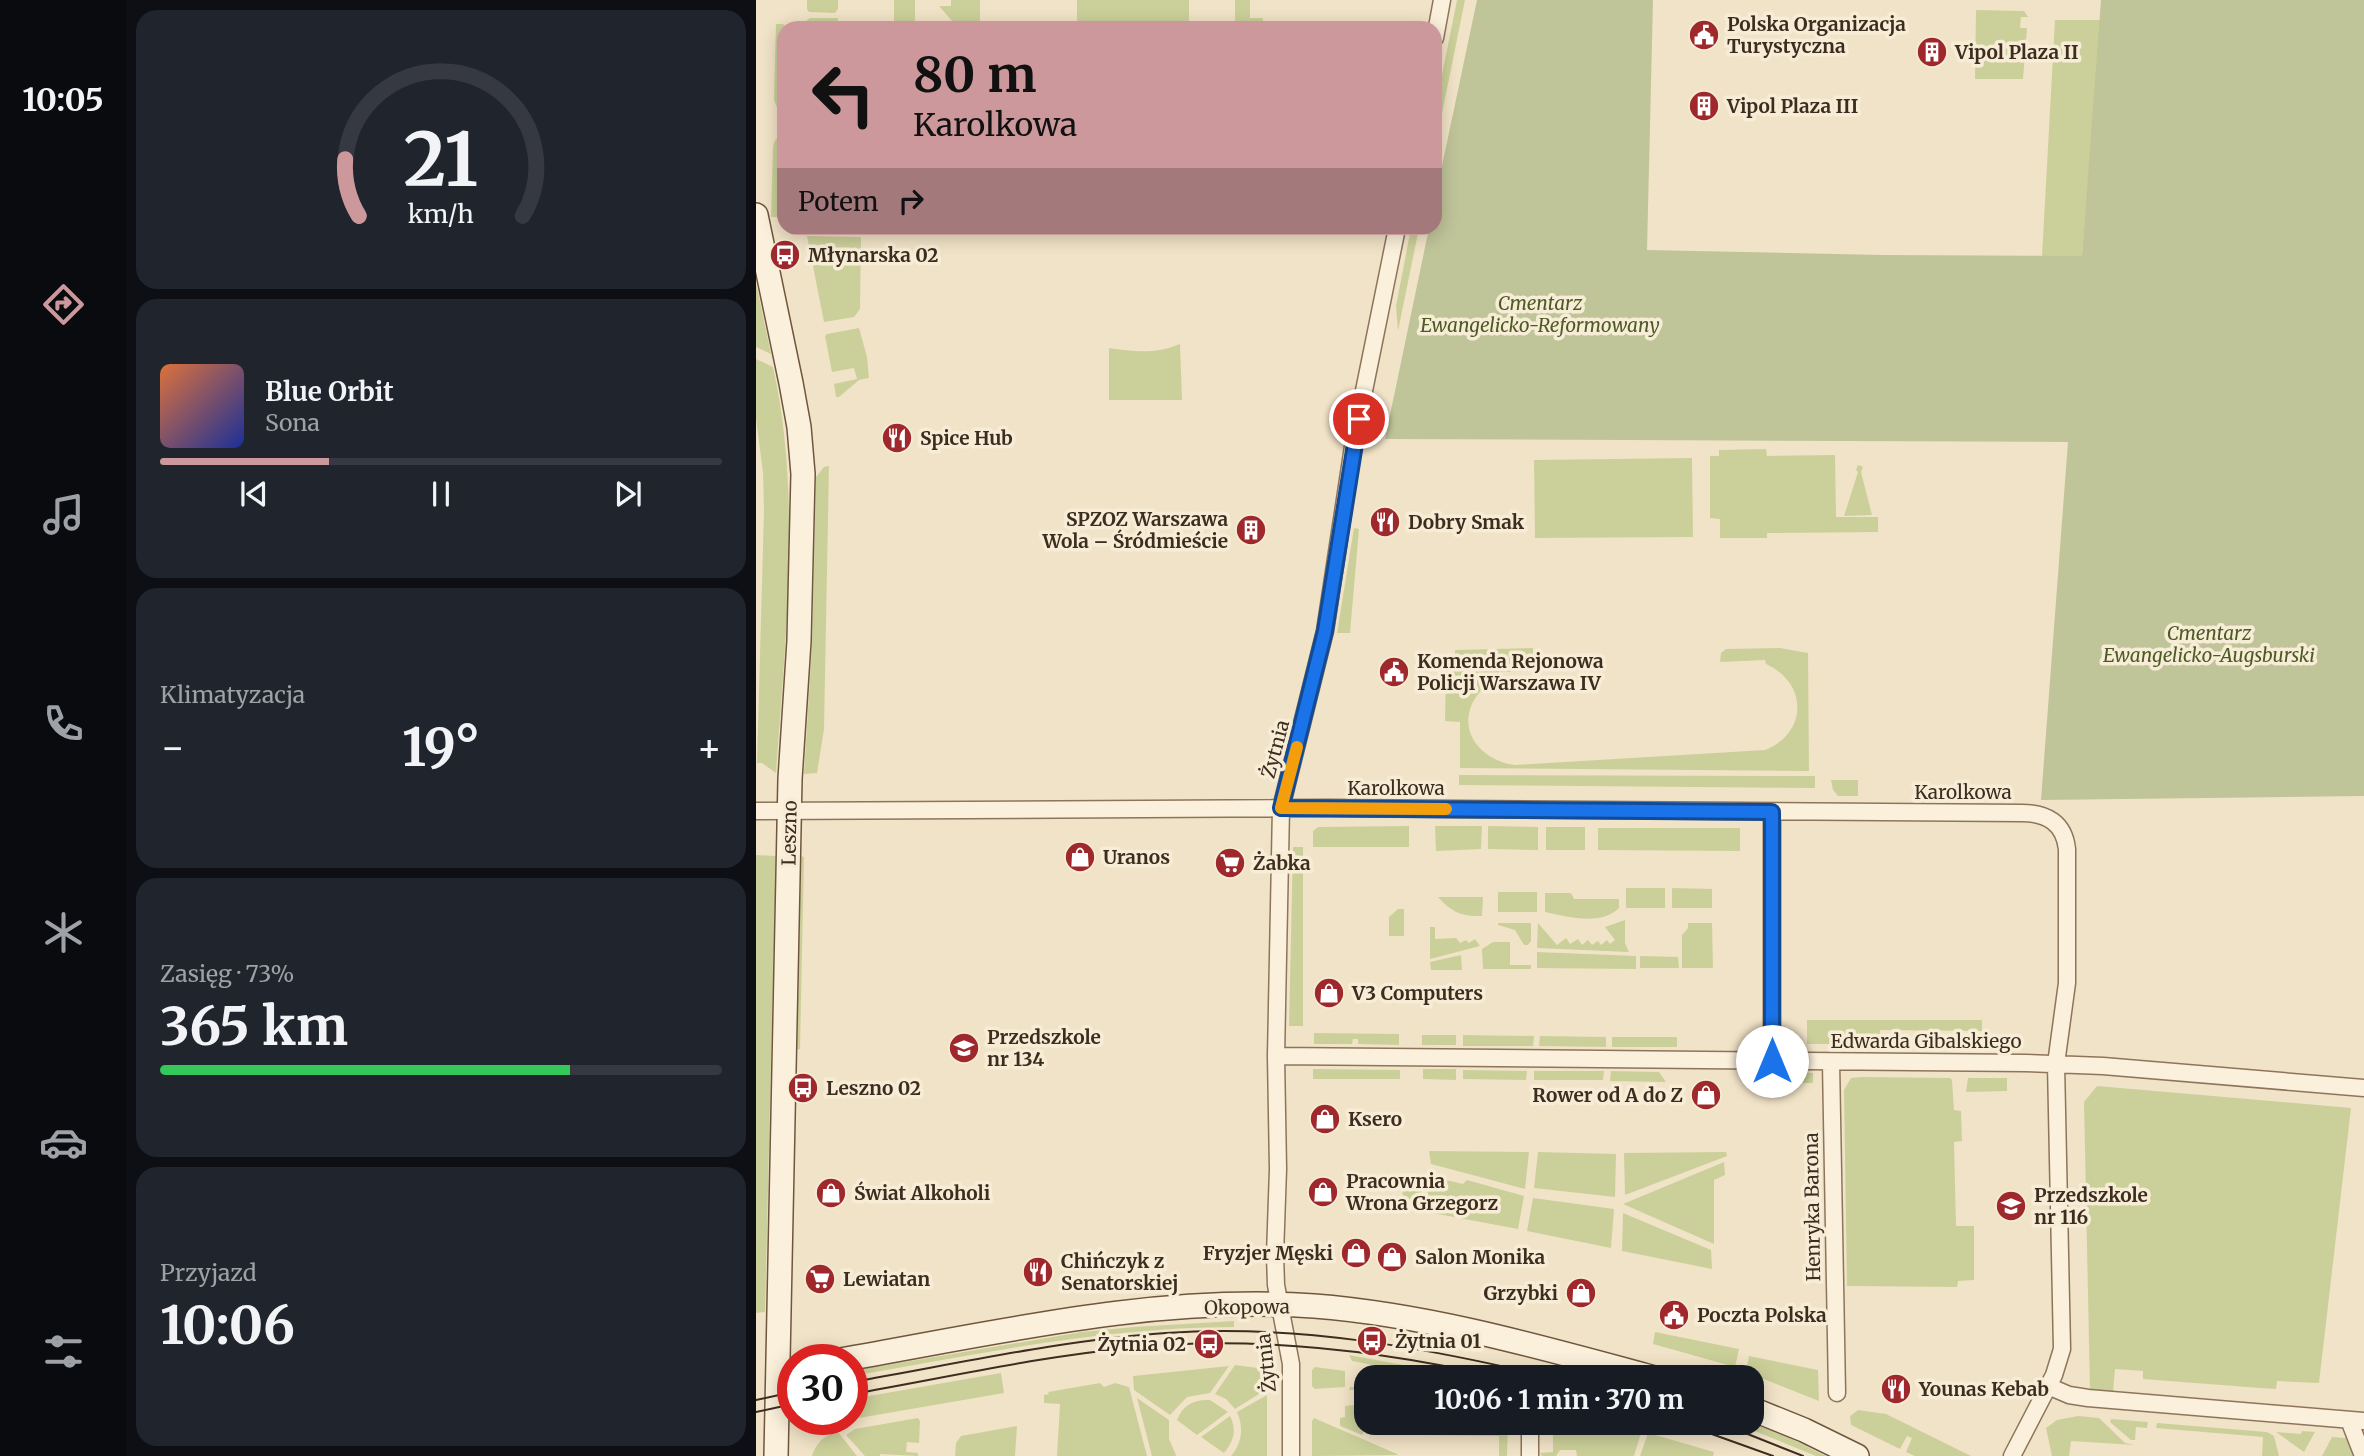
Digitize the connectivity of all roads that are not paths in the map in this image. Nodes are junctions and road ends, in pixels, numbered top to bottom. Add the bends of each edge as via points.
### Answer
1 (1443, 0) edge
2 (1439, 21) edge
3 (756, 215) edge
4 (1395, 235) edge
5 (1281, 808) junction
6 (756, 811) edge
7 (789, 811) junction
8 (1772, 812) junction
9 (1276, 1056) junction
10 (1772, 1061) junction
11 (1831, 1062) junction
12 (2056, 1064) junction
13 (2364, 1088) edge
14 (1279, 1305) junction
15 (868, 1355) edge
16 (1604, 1365) edge
17 (775, 1371) edge
18 (2048, 1386) junction
19 (1836, 1393) dead end
20 (1764, 1414) edge
21 (2357, 1420) edge
22 (1530, 1435) edge
23 (776, 1456) edge
24 (1290, 1456) edge
25 (1530, 1456) edge
26 (1857, 1456) edge
27 (2012, 1456) edge
28 (2363, 1456) edge

1 - 2 street
3 - 7 main road, Leszno via 791,383 802,466 799,640
4 - 5 street, Żytnia via 1354,440 1325,631
5 - 7 street, Karolkowa
5 - 8 street, Karolkowa
5 - 9 street, Żytnia
6 - 7 street, Karolkowa
7 - 17 main road, Leszno
8 - 10 street
8 - 12 street, Karolkowa via 2036,813 2059,826 2067,849 2067,982
9 - 10 street, Edwarda Gibalskiego
9 - 14 street, Żytnia
10 - 11 street, Edwarda Gibalskiego
11 - 12 street, Edwarda Gibalskiego
11 - 19 street, Henryka Barona
12 - 13 street, Edwarda Gibalskiego
12 - 18 street via 2062,1349
14 - 15 main road, Okopowa via 1085,1316
14 - 16 main road, Okopowa via 1368,1312 1453,1326
14 - 24 street, Żytnia via 1291,1364
17 - 23 main road, Leszno
18 - 21 street via 2083,1397
18 - 27 street
20 - 26 main road
21 - 28 street
22 - 25 street

